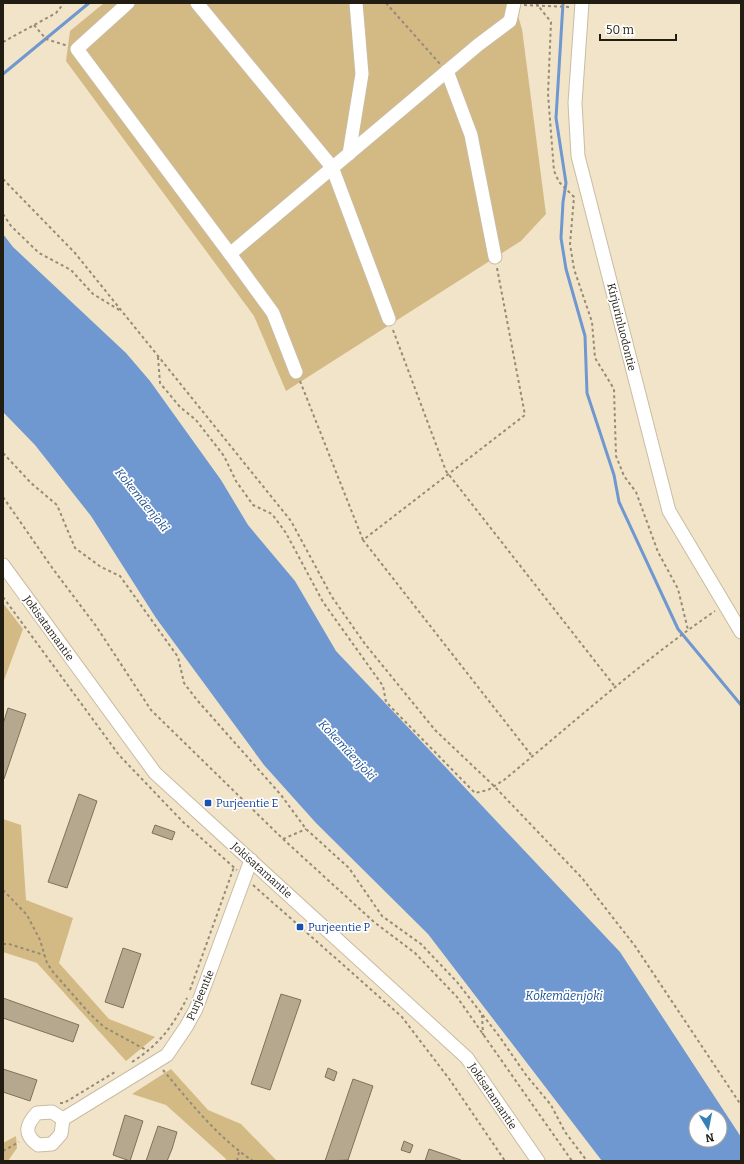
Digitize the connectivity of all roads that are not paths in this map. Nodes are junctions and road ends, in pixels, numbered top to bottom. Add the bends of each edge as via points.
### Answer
1 (128, 3) edge
2 (197, 3) edge
3 (356, 3) edge
4 (515, 4) edge
5 (582, 6) edge
6 (447, 71) junction
7 (349, 154) junction
8 (332, 168) junction
9 (230, 254) junction
10 (495, 257) road end
11 (389, 319) road end
12 (296, 372) road end
13 (3, 565) edge
14 (741, 632) edge
15 (251, 860) junction
16 (63, 1119) dead end
17 (538, 1161) edge

1 - 9 street via 77,49
2 - 8 street
3 - 7 street via 362,74
4 - 6 street via 510,22
5 - 14 street, Kirjurinluodontie via 575,103 578,156 669,511
6 - 7 street
6 - 10 street via 471,135
7 - 8 street
8 - 9 street
8 - 11 street
9 - 12 street via 273,313
13 - 15 street, Jokisatamantie via 155,773
15 - 16 street, Purjeentie via 196,1009 167,1055
15 - 17 street, Jokisatamantie via 467,1058

